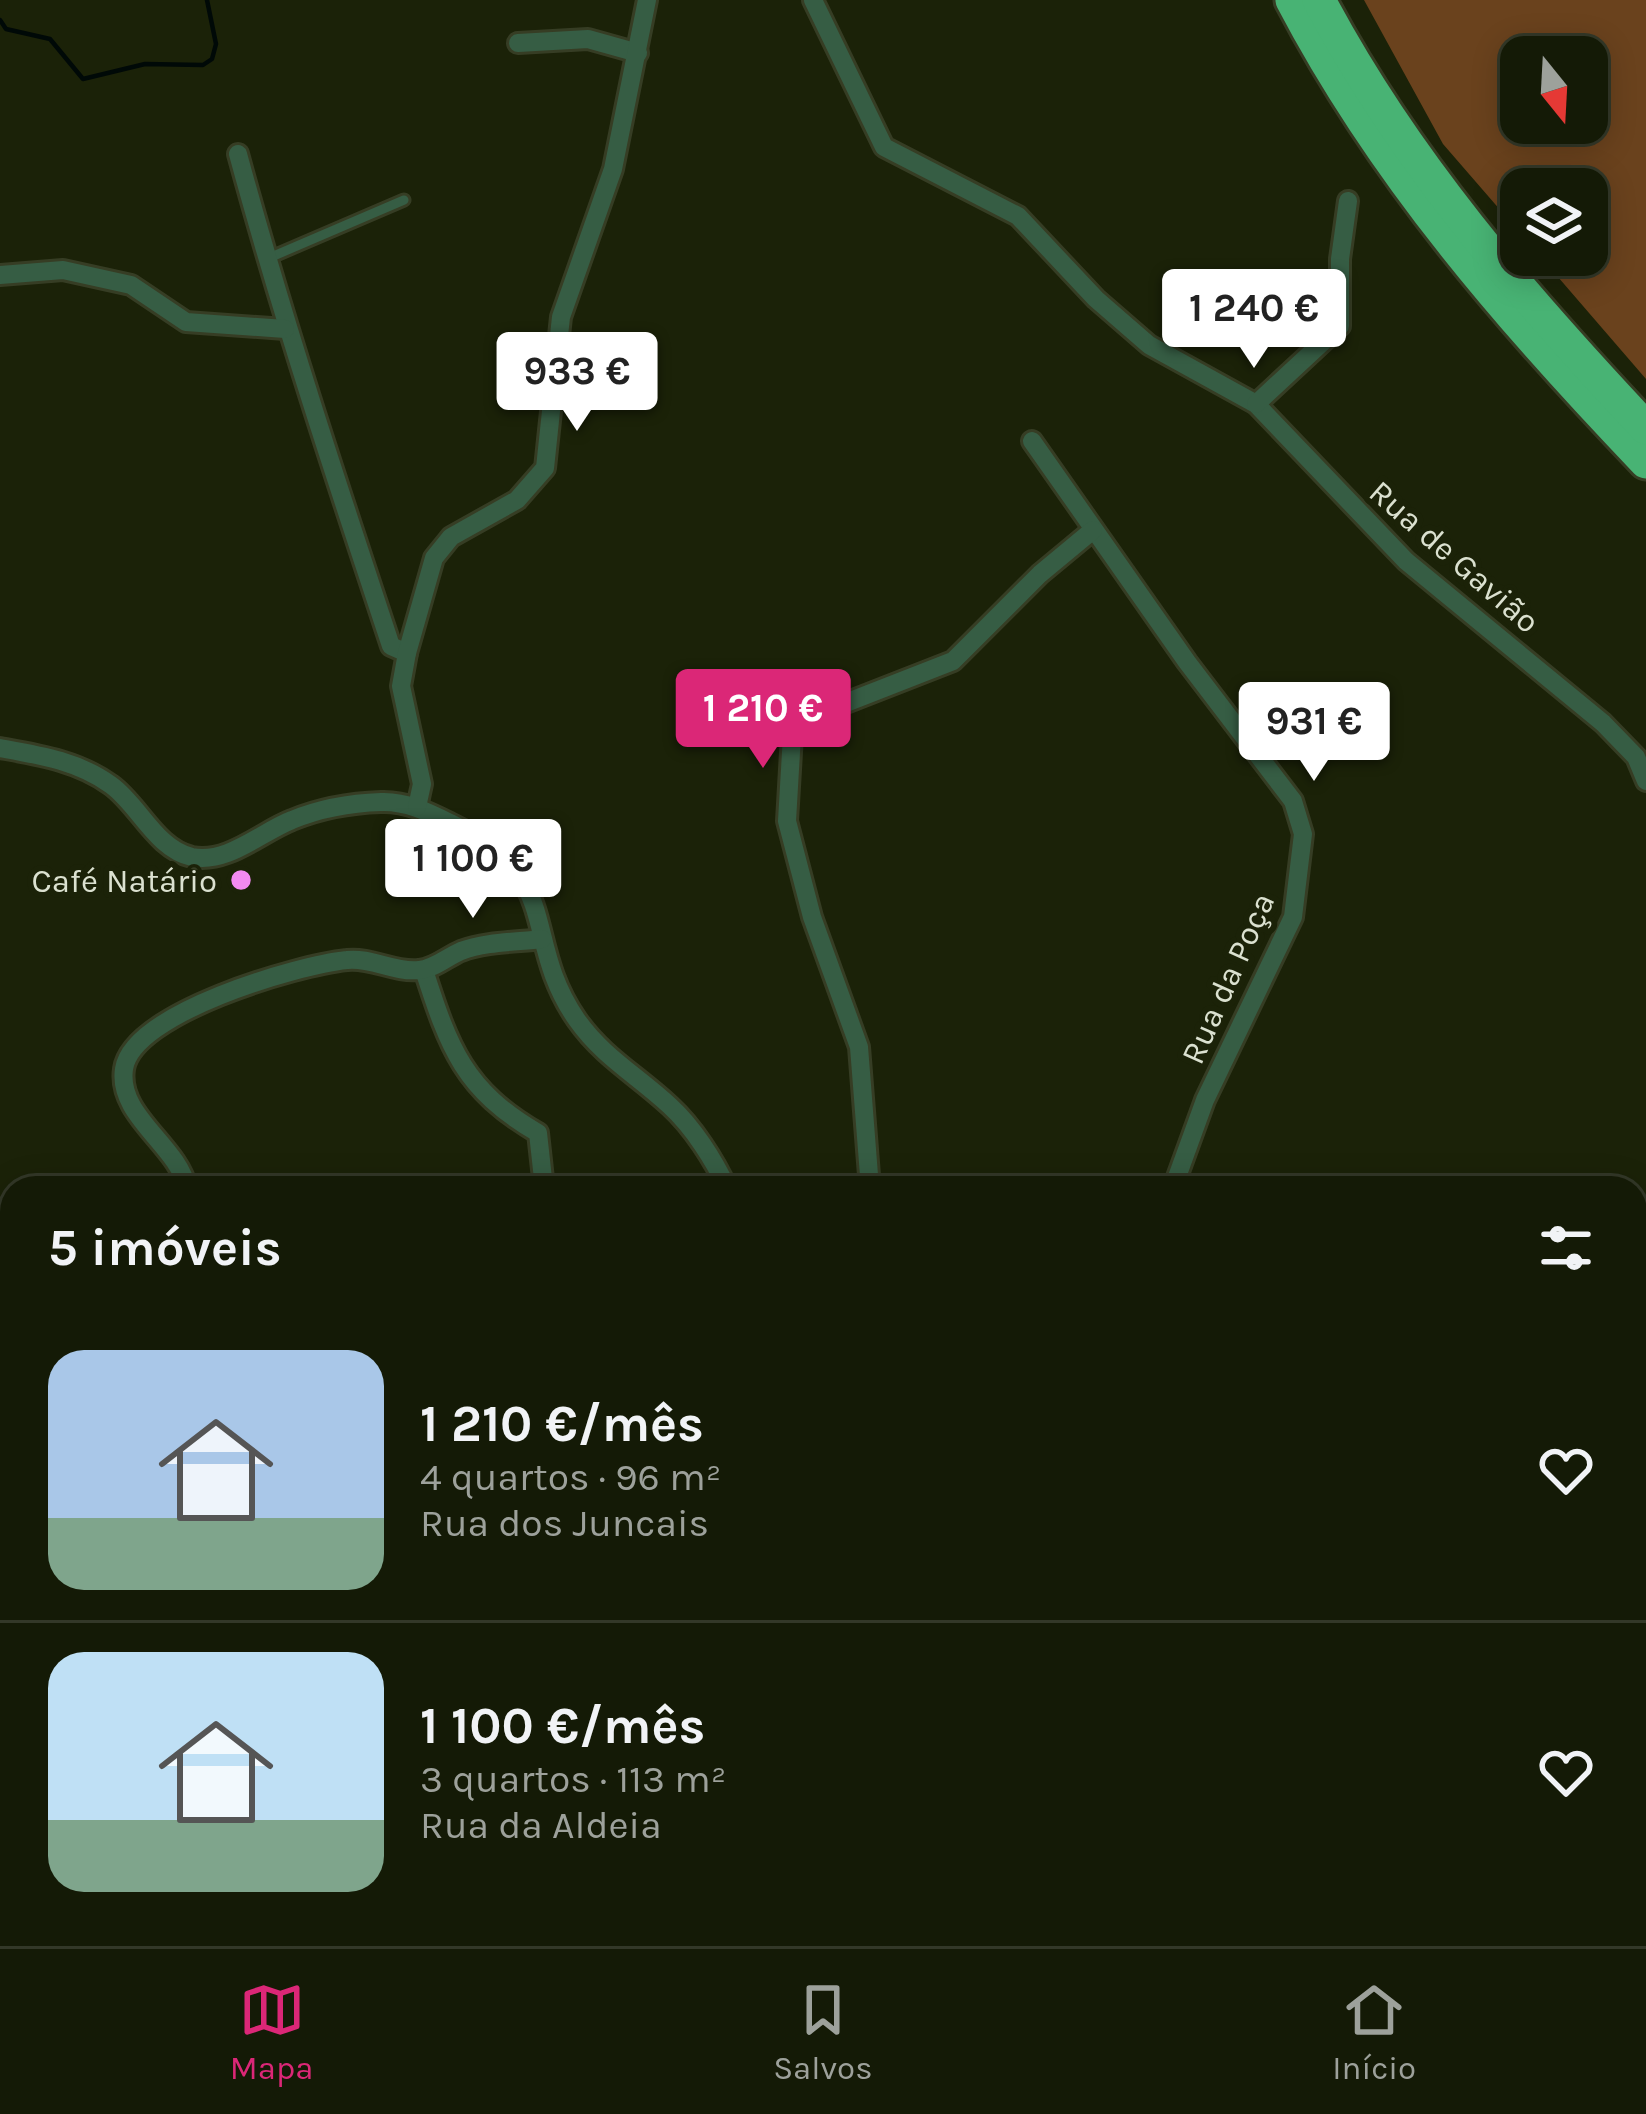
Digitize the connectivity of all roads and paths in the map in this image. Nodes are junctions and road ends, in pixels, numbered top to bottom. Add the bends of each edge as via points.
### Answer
1 (647, 0) edge
2 (813, 0) edge
3 (1292, 0) edge
4 (1319, 0) edge
5 (518, 43) dead end
6 (638, 53) junction
7 (238, 154) dead end
8 (404, 200) dead end
9 (1348, 201) dead end
10 (269, 258) junction
11 (0, 274) edge
12 (285, 329) junction
13 (1256, 404) junction
14 (1646, 428) edge
15 (1032, 441) dead end
16 (1646, 462) edge
17 (1093, 530) junction
18 (407, 653) junction
19 (0, 748) edge
20 (1641, 751) edge
21 (1646, 781) edge
22 (417, 807) junction
23 (542, 939) junction
24 (424, 970) junction
25 (182, 1176) edge
26 (543, 1176) edge
27 (722, 1176) edge
28 (869, 1176) edge
29 (1177, 1176) edge

1 - 6 street
2 - 13 street, Rua de Gavião via 884,146 1018,216 1150,345
3 - 16 highway via 1378,145 1453,246
4 - 14 highway via 1398,132 1472,234
5 - 6 street via 588,39
6 - 18 street via 614,169 561,317 545,468 518,500 451,537 434,558
7 - 10 street
8 - 10 lane
9 - 13 street via 1340,326
10 - 12 street
11 - 12 street via 63,270 131,284 186,322
12 - 18 street via 392,646
13 - 20 street, Rua de Gavião via 1406,561
15 - 17 street, Rua da Poça
17 - 28 street via 953,661 820,713 792,735 787,820 860,1047
17 - 29 street, Rua da Poça via 1283,787 1303,834 1293,916
18 - 22 street via 401,686 422,784
19 - 22 street via 65,760 112,786 172,849 191,857 215,857 345,804
20 - 21 street, Rua de Gavião
22 - 23 street via 514,865 533,893
23 - 24 street via 464,950
23 - 27 street via 574,1017 611,1061 672,1107
24 - 25 street via 352,958 281,974 214,998 133,1048 125,1089
24 - 26 street via 448,1045 471,1082 538,1133

